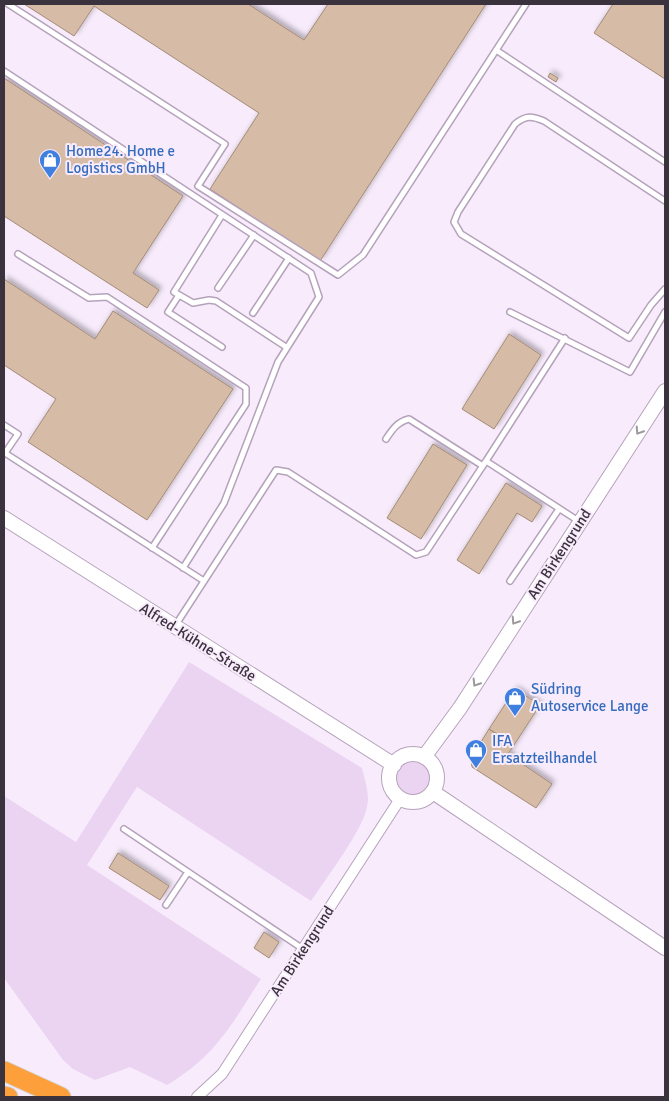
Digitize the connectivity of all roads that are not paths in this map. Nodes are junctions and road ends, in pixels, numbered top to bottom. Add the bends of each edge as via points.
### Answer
1 (8, 4) edge
2 (526, 4) edge
3 (496, 50) junction
4 (4, 71) edge
5 (665, 162) edge
6 (665, 201) edge
7 (222, 214) junction
8 (254, 235) junction
9 (18, 254) dead end
10 (289, 258) junction
11 (218, 288) dead end
12 (665, 289) edge
13 (179, 295) junction
14 (510, 312) dead end
15 (665, 312) edge
16 (253, 314) dead end
17 (565, 338) junction
18 (222, 347) dead end
19 (286, 347) junction
20 (665, 390) edge
21 (4, 425) edge
22 (386, 439) dead end
23 (484, 464) junction
24 (560, 509) junction
25 (4, 518) edge
26 (580, 522) junction
27 (152, 548) junction
28 (183, 568) junction
29 (204, 581) junction
30 (510, 581) dead end
31 (174, 627) junction
32 (428, 760) junction
33 (394, 765) junction
34 (433, 792) junction
35 (400, 798) junction
36 (124, 829) dead end
37 (188, 872) junction
38 (166, 905) dead end
39 (665, 948) edge
40 (304, 949) junction
41 (4, 1062) edge
42 (4, 1071) edge
43 (43, 1089) junction
44 (4, 1096) edge
45 (8, 1097) edge
46 (61, 1097) edge
47 (198, 1097) edge

1 - 3 lane via 225,144 198,186 338,275 363,256
2 - 3 lane
3 - 5 lane
4 - 7 lane
6 - 12 lane via 532,116 522,118 516,124 454,222 461,234 629,338
7 - 8 lane
7 - 13 lane via 174,292
8 - 10 lane
8 - 11 lane
9 - 27 lane via 89,298 107,297 246,388 246,404
10 - 16 lane
10 - 19 lane via 311,273 319,297
13 - 18 lane via 168,312
13 - 19 lane via 193,303 216,301
14 - 17 lane
15 - 17 lane via 630,372
17 - 23 lane
19 - 28 lane via 224,503
20 -> 26 main road, Am Birkengrund
21 - 27 lane via 18,434 5,453
22 - 23 lane via 394,427 408,419
23 - 24 lane
23 - 29 lane via 426,552 416,555 288,472 276,470
24 - 26 lane
24 - 30 lane
25 - 31 main road, Alfred-Kühne-Straße
26 -> 32 main road, Am Birkengrund via 453,718 431,744
27 - 28 lane
28 - 29 lane
29 - 31 lane
31 - 33 main road, Alfred-Kühne-Straße
32 - 33 main road via 407,755
32 - 34 main road via 437,777
33 - 35 main road via 390,783
34 - 35 main road via 418,802
34 - 39 main road
35 - 40 street, Am Birkengrund
36 - 37 lane
37 - 38 lane
37 - 40 lane
40 - 47 street, Am Birkengrund via 222,1074
41 - 43 highway
42 - 43 highway
43 - 46 highway
44 - 45 highway

